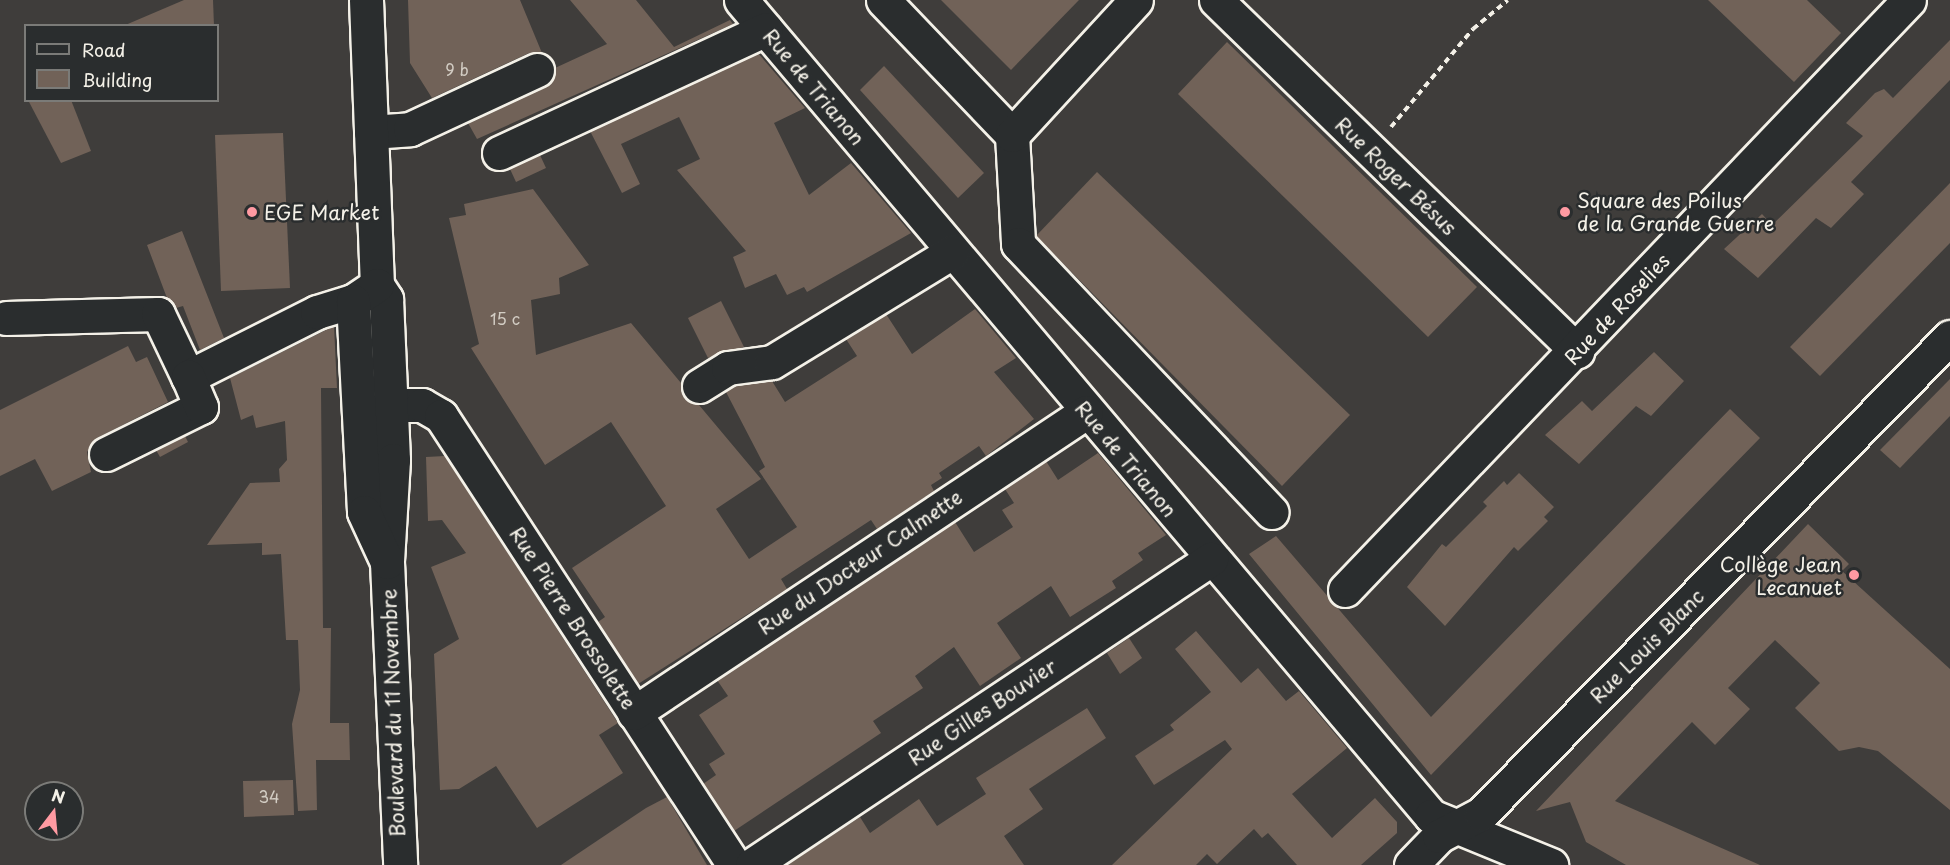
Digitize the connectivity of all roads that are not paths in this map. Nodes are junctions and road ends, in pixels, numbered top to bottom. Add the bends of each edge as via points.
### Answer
1 (366, 0) edge
2 (741, 0) edge
3 (883, 0) edge
4 (1136, 0) edge
5 (1216, 0) edge
6 (1909, 0) edge
7 (766, 29) junction
8 (537, 70) dead end
9 (371, 132) junction
10 (1012, 135) junction
11 (499, 153) dead end
12 (952, 252) junction
13 (365, 293) junction
14 (6, 318) dead end
15 (1950, 337) edge
16 (1577, 351) junction
17 (188, 377) junction
18 (699, 386) dead end
19 (390, 405) junction
20 (1086, 412) junction
21 (106, 454) dead end
22 (1271, 512) dead end
23 (1211, 559) junction
24 (387, 561) junction
25 (1345, 590) dead end
26 (634, 712) junction
27 (1458, 826) junction
28 (400, 865) edge
29 (734, 865) edge
30 (752, 865) edge
31 (1411, 865) edge
32 (1551, 865) edge

1 - 9 street, Boulevard du 11 Novembre
2 - 7 street, Rue de Trianon
3 - 10 street
4 - 10 street
5 - 16 street, Rue Roger Bésus
6 - 16 street, Rue de Roselies
7 - 11 street
7 - 12 street, Rue de Trianon
8 - 9 street via 410,129
9 - 13 street, Boulevard du 11 Novembre
10 - 22 street via 1018,244
12 - 18 street via 772,362 728,368
12 - 20 street, Rue de Trianon
13 - 17 street via 317,312
13 - 19 street, Boulevard du 11 Novembre via 386,299
13 - 24 street, Boulevard du 11 Novembre via 364,512
14 - 17 street via 158,314
15 - 27 street, Rue Louis Blanc via 1481,814
16 - 25 street, Rue de Roselies
17 - 21 street via 201,407
19 - 24 street, Boulevard du 11 Novembre via 394,510
19 - 26 street, Rue Pierre Brossolette via 422,405 441,416
20 - 23 street, Rue de Trianon
20 - 26 street, Rue du Docteur Calmette
23 - 27 street, Rue de Trianon via 1431,816
23 - 30 street, Rue Gilles Bouvier
24 - 28 street, Boulevard du 11 Novembre
26 - 29 street, Rue Pierre Brossolette
27 - 31 street, Rue Louis Blanc via 1439,836
27 - 32 street, Rue de Trianon

